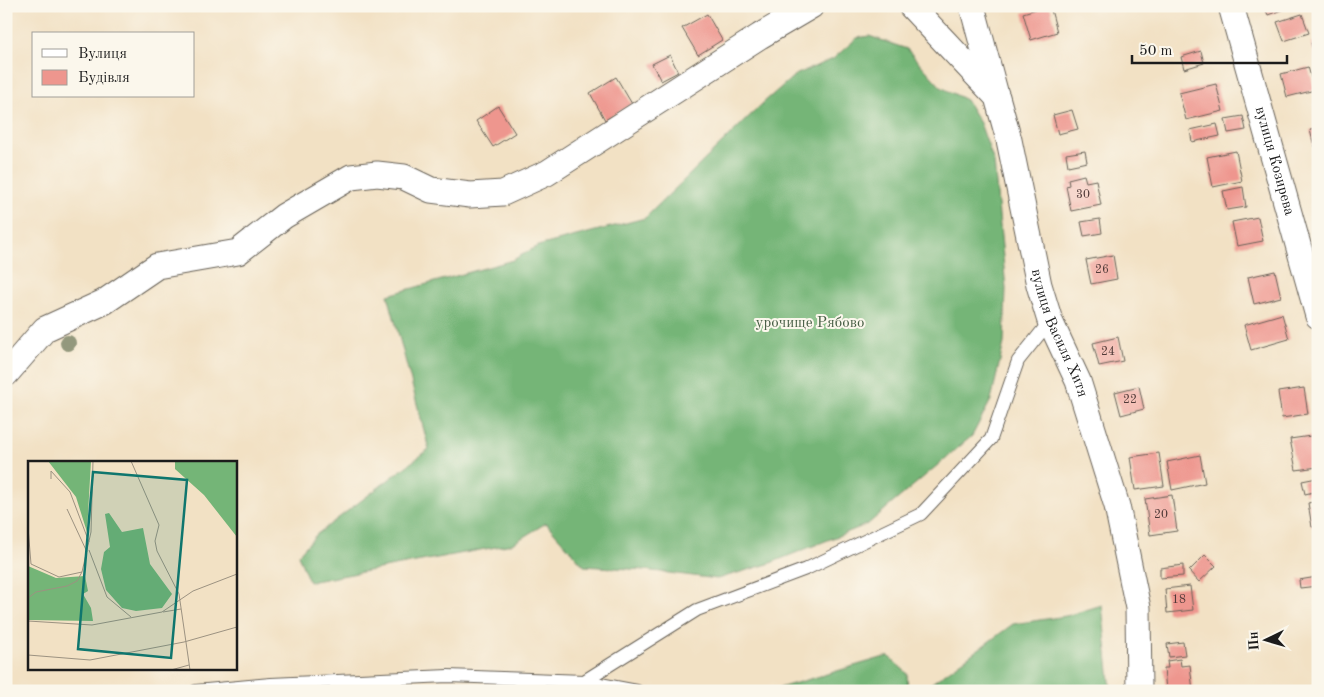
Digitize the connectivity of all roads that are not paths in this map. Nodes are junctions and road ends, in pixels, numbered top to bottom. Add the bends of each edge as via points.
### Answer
1 (811, 6) edge
2 (911, 6) edge
3 (972, 6) edge
4 (1231, 6) edge
5 (997, 97) junction
6 (1318, 316) edge
7 (1050, 321) junction
8 (6, 374) edge
9 (540, 680) junction
10 (584, 681) junction
11 (604, 688) edge
12 (196, 691) edge
13 (514, 691) edge
14 (637, 691) edge
15 (1139, 691) edge

1 - 8 street via 548,173 503,193 470,195 431,190 404,177 377,174 351,177 284,216 238,252 157,266 104,302 44,329
2 - 5 street, вулиця Василя Хитя
3 - 5 street
4 - 6 street, вулиця Козирева
5 - 7 street, вулиця Василя Хитя
7 - 10 lane via 1018,361 991,439 921,514 806,569 697,610
7 - 15 street, вулиця Василя Хитя via 1078,381 1117,506 1138,608
9 - 10 lane
9 - 12 lane via 448,676 271,684
9 - 13 lane
10 - 11 lane
11 - 14 lane

